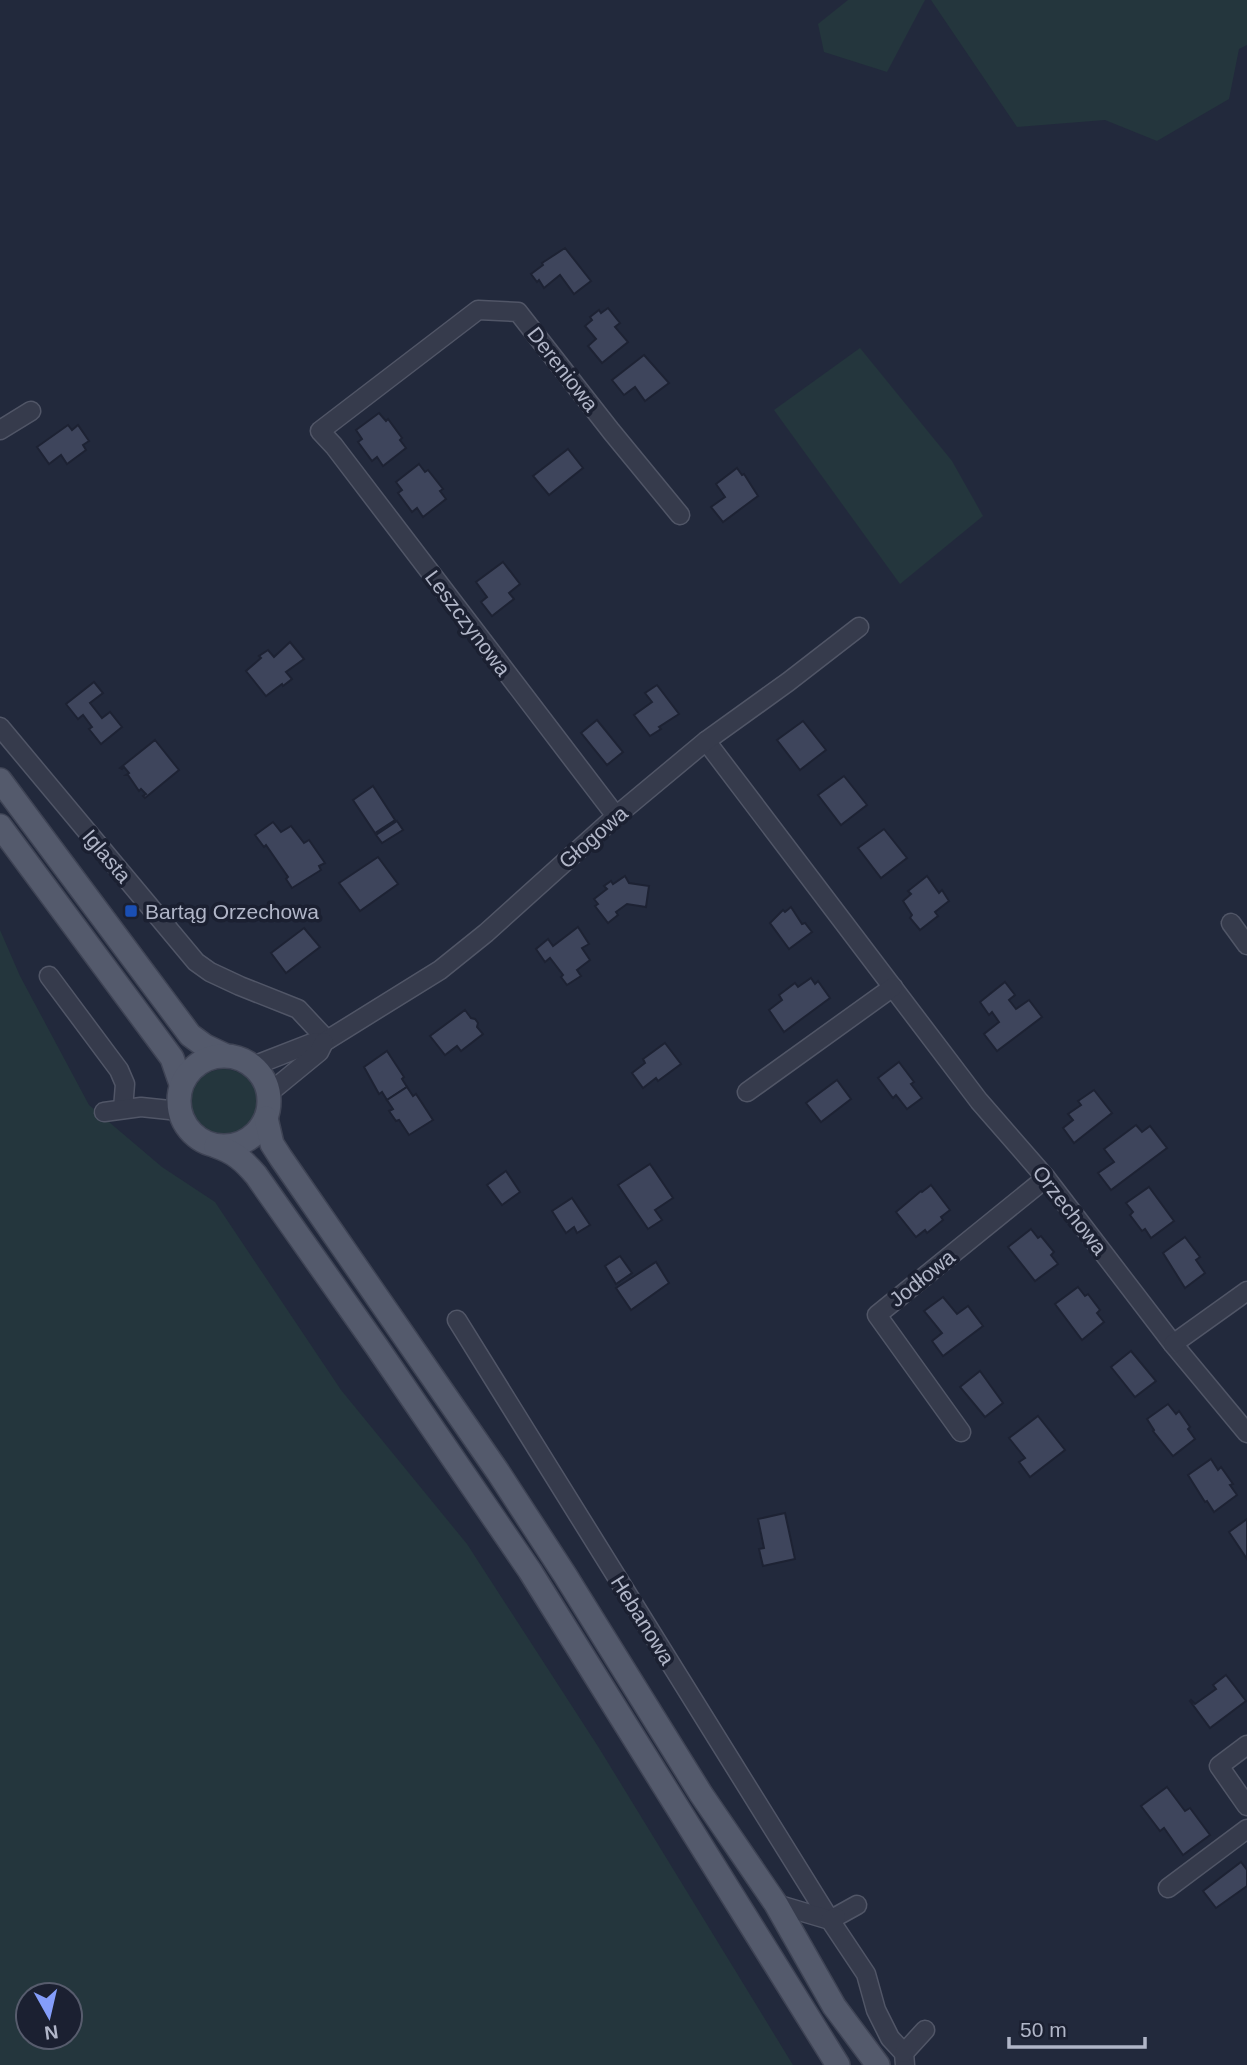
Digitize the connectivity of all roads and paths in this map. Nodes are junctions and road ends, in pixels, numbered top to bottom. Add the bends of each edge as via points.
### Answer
1 (31, 411) dead end
2 (0, 430) edge
3 (320, 431) joint
4 (680, 514) dead end
5 (859, 627) dead end
6 (0, 727) edge
7 (706, 741) junction
8 (0, 780) edge
9 (616, 816) junction
10 (0, 826) edge
11 (1231, 923) dead end
12 (1247, 945) edge
13 (49, 976) dead end
14 (893, 987) junction
15 (326, 1041) junction
16 (224, 1055) junction
17 (253, 1066) junction
18 (181, 1084) junction
19 (747, 1092) dead end
20 (269, 1093) junction
21 (123, 1109) junction
22 (179, 1111) junction
23 (104, 1112) dead end
24 (266, 1118) junction
25 (216, 1146) junction
26 (1046, 1178) junction
27 (1247, 1291) edge
28 (457, 1320) dead end
29 (1173, 1344) junction
30 (961, 1432) dead end
31 (1247, 1433) edge
32 (1247, 1745) edge
33 (1247, 1806) edge
34 (1247, 1829) edge
35 (1168, 1888) dead end
36 (776, 1904) junction
37 (857, 1905) dead end
38 (830, 1920) junction
39 (925, 2030) dead end
40 (904, 2059) edge
41 (838, 2065) edge
42 (878, 2065) edge

1 - 2 street
3 - 4 street, Dereniowa via 478,310 518,312
3 - 9 street, Leszczynowa
5 - 7 street, Głogowa
6 - 15 street, Iglasta via 196,962 298,1009
7 - 9 street, Głogowa
7 - 14 street, Orzechowa
8 - 16 main road via 190,1035
9 - 15 street, Głogowa via 440,970
10 - 18 main road via 172,1058
11 - 12 street
13 - 21 street via 119,1070 125,1084
14 - 19 street
14 - 26 street, Orzechowa via 979,1101
15 - 17 street, Głogowa via 312,1042
15 - 20 street, Głogowa
16 - 17 main road
16 - 18 main road via 198,1063
17 - 20 main road
18 - 22 main road
20 - 24 main road
21 - 22 street
21 - 23 street
22 - 25 main road via 192,1134
24 - 25 main road via 260,1129 240,1143
24 - 36 main road via 272,1144 281,1158 498,1472 701,1794
25 - 41 main road via 230,1150 256,1175 530,1571
26 - 29 street, Orzechowa
26 - 30 street, Jodłowa via 877,1315
27 - 29 street
28 - 38 street, Hebanowa
29 - 31 street, Orzechowa
32 - 33 street via 1219,1766
34 - 35 street
36 - 38 street
36 - 42 main road via 835,2006
37 - 38 street
38 - 40 street, Hebanowa via 866,1975 876,2010
39 - 40 street

